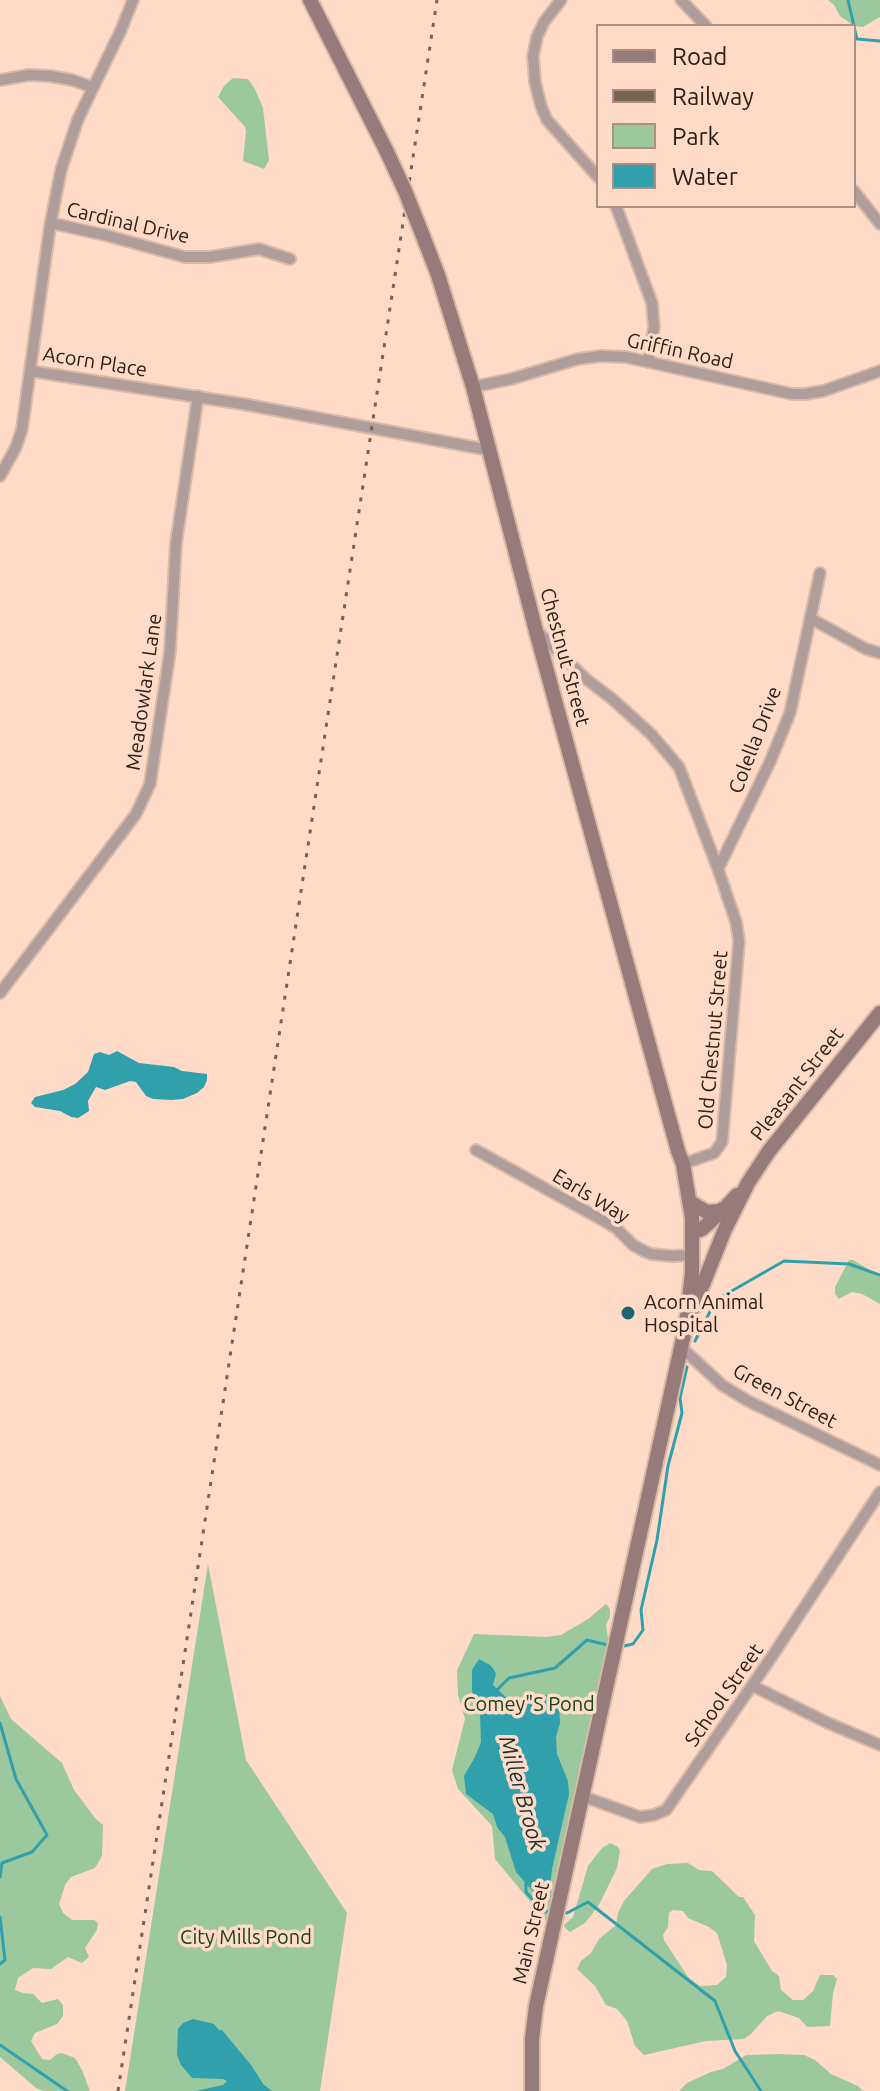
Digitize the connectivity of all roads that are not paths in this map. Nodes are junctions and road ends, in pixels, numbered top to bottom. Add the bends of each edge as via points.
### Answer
1 (133, 0) edge
2 (310, 0) edge
3 (561, 0) edge
4 (681, 0) edge
5 (704, 24) edge
6 (0, 80) edge
7 (92, 87) junction
8 (596, 175) edge
9 (856, 194) edge
10 (617, 208) edge
11 (51, 223) junction
12 (880, 224) edge
13 (290, 259) dead end
14 (648, 362) junction
15 (30, 371) junction
16 (880, 371) edge
17 (473, 387) junction
18 (198, 396) junction
19 (489, 450) junction
20 (0, 476) edge
21 (820, 573) dead end
22 (810, 618) junction
23 (536, 631) junction
24 (880, 653) edge
25 (718, 869) junction
26 (0, 993) edge
27 (880, 1013) edge
28 (476, 1150) dead end
29 (683, 1164) junction
30 (748, 1183) junction
31 (690, 1202) junction
32 (726, 1207) junction
33 (725, 1229) junction
34 (692, 1244) junction
35 (686, 1325) junction
36 (681, 1347) junction
37 (880, 1465) edge
38 (880, 1492) edge
39 (753, 1686) junction
40 (880, 1745) edge
41 (582, 1796) junction
42 (532, 2091) edge

1 - 7 street, Acorn Place
2 - 17 main road, Chestnut Street, bridge via 405,191
3 - 8 street via 537,37 535,82 547,120
4 - 5 street
6 - 7 street via 50,76
7 - 11 street, Acorn Place via 61,170
9 - 12 street
10 - 14 street via 652,303
11 - 13 street, Cardinal Drive via 185,257 259,249
11 - 15 street, Acorn Place
14 - 16 street, Griffin Road via 792,394 823,391
14 - 17 street, Griffin Road via 589,357
15 - 18 street, Acorn Place
15 - 20 street via 22,429
17 - 19 main road, Chestnut Street
18 - 19 street, Acorn Place
18 - 26 street, Meadowlark Lane via 176,543 173,631 150,784 136,814
19 - 23 main road, Chestnut Street
21 - 22 street, Colella Drive
22 - 24 street
22 - 25 street, Colella Drive via 790,713
23 - 25 street, Old Chestnut Street via 651,734 679,767
23 - 29 main road, Chestnut Street
25 - 29 street, Old Chestnut Street via 739,941 722,1142 714,1153
27 - 30 main road, Pleasant Street
28 - 34 street, Earls Way via 616,1228 644,1251
29 - 31 main road, Chestnut Street
30 - 32 main road, Pleasant Street
30 - 33 main road, Pleasant Street
31 - 32 main road via 707,1212
31 - 34 main road, Chestnut Street
32 - 34 main road, Pleasant Street
33 - 34 main road
33 - 35 main road, Pleasant Street
34 - 35 main road, Chestnut Street
35 - 36 main road, Chestnut Street
36 - 37 street, Green Street via 748,1401
36 - 41 main road, Main Street
38 - 39 street, School Street
39 - 40 street
39 - 41 street, School Street via 666,1810 640,1817
41 - 42 main road, Main Street via 534,2015

